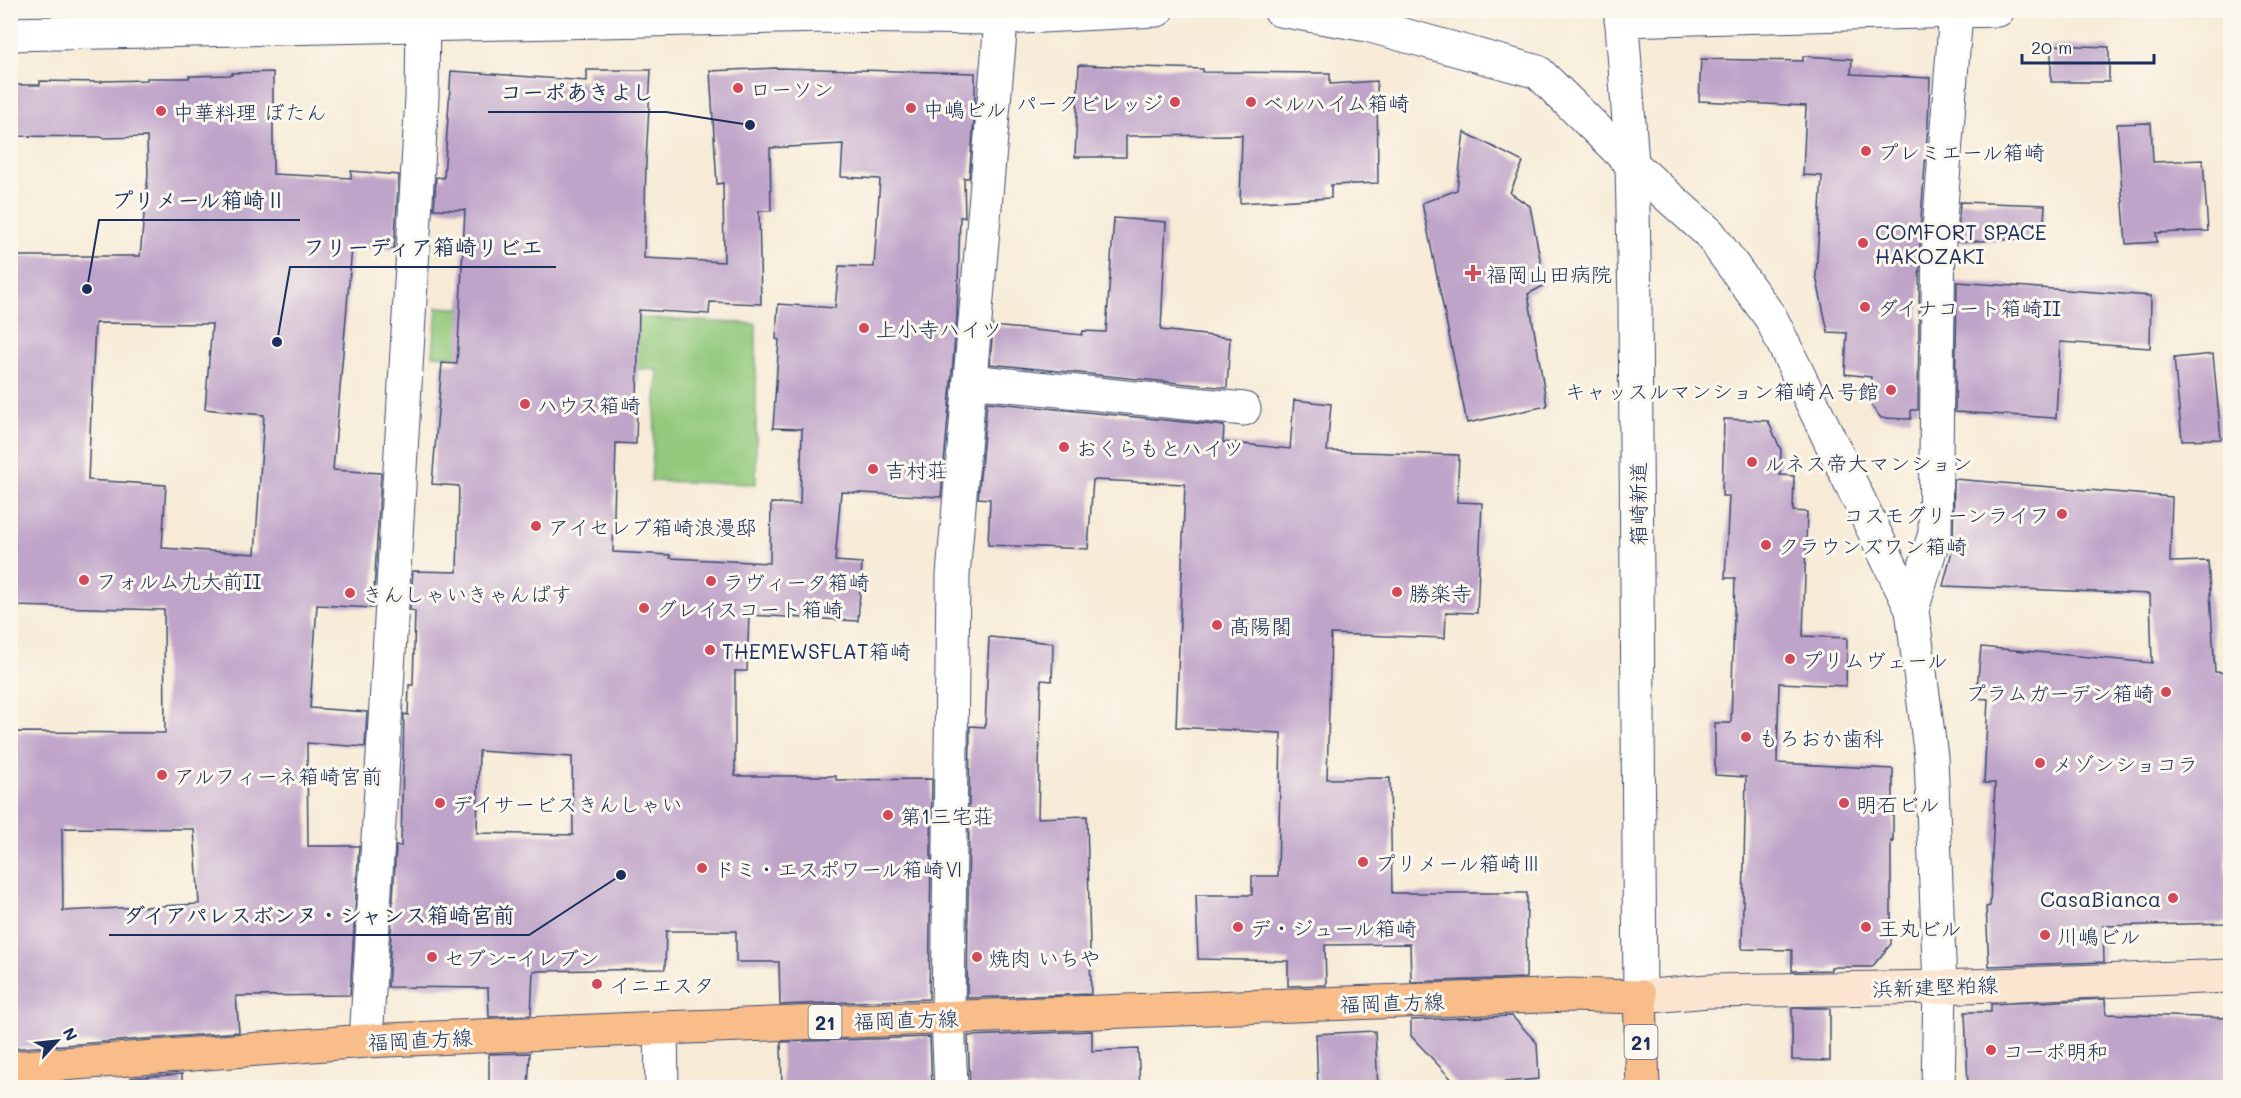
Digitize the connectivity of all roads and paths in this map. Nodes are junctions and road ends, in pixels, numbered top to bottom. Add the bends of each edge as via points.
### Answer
1 (1157, 10) edge
2 (1280, 10) edge
3 (1998, 10) edge
4 (1861, 11) edge
5 (1956, 12) edge
6 (1002, 14) edge
7 (1621, 15) edge
8 (424, 18) edge
9 (10, 34) edge
10 (1632, 164) junction
11 (970, 381) junction
12 (1244, 409) dead end
13 (1912, 610) junction
14 (2230, 975) edge
15 (1940, 987) junction
16 (1640, 997) junction
17 (948, 1018) junction
18 (661, 1028) junction
19 (366, 1041) junction
20 (10, 1068) edge
21 (662, 1088) edge
22 (951, 1088) edge
23 (1643, 1088) edge
24 (1938, 1088) edge

1 - 6 street
2 - 10 street via 1367,25 1538,72
3 - 5 street
4 - 5 street
4 - 7 street
5 - 13 street via 1940,231 1935,533
6 - 8 street
6 - 11 street
7 - 10 street, 箱崎新道 / 21
8 - 9 street
8 - 19 street
10 - 13 street via 1709,233 1771,318
10 - 16 street, 箱崎新道 / 21
11 - 12 street
11 - 17 street via 953,575
13 - 15 street via 1931,757
14 - 15 main road, 浜新建堅粕線
15 - 16 main road, 浜新建堅粕線 via 1708,991
15 - 24 street
16 - 17 main road, 福岡直方線 / 21 via 1569,995
16 - 23 main road, 21
17 - 18 main road, 福岡直方線 / 21
17 - 22 street
18 - 19 main road, 福岡直方線 / 21
18 - 21 street
19 - 20 main road, 福岡直方線 / 21

